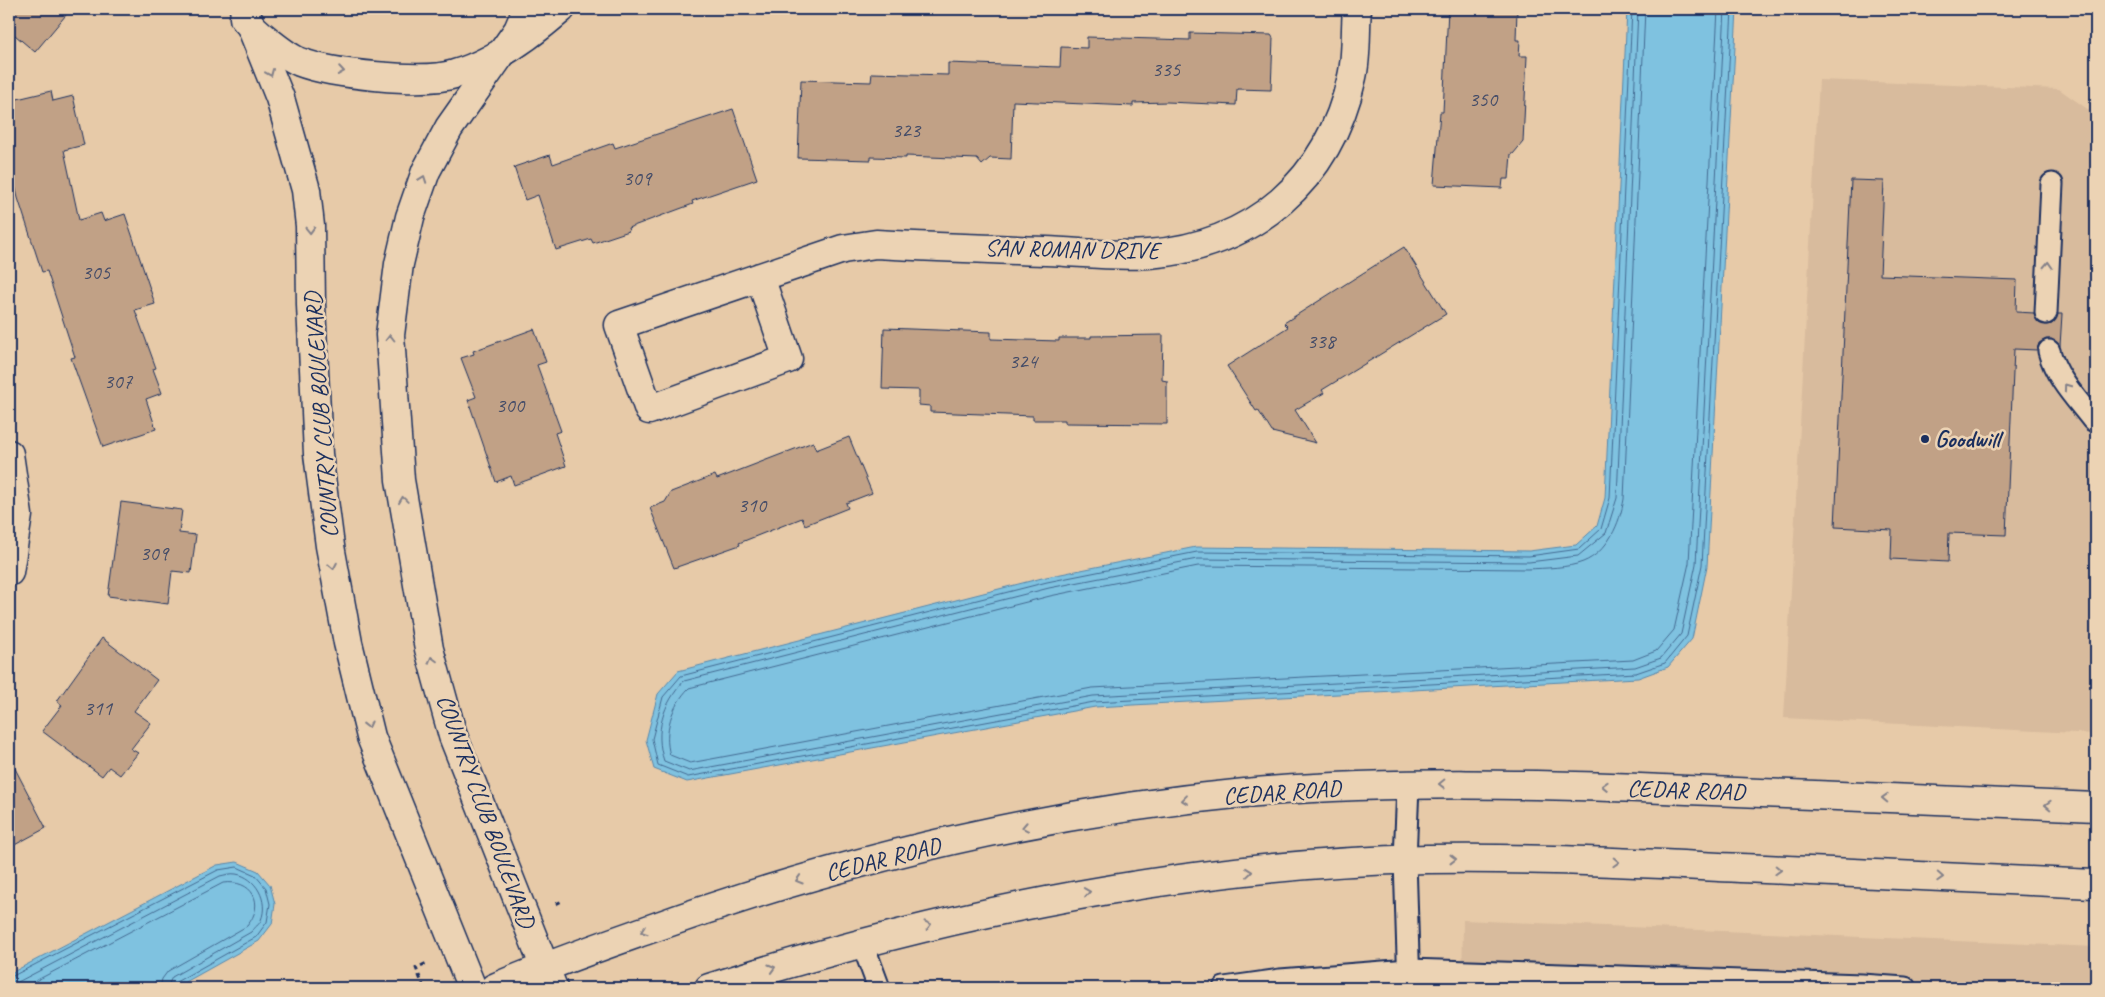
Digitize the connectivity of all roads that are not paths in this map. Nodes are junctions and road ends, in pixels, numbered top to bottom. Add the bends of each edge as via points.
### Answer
1 (527, 9) edge
2 (561, 9) edge
3 (1356, 9) edge
4 (244, 15) edge
5 (501, 53) junction
6 (2052, 184) dead end
7 (760, 277) junction
8 (2046, 313) dead end
9 (2049, 351) dead end
10 (2093, 420) dead end
11 (9, 454) edge
12 (9, 572) edge
13 (1408, 785) junction
14 (2096, 807) edge
15 (1404, 860) junction
16 (2096, 884) edge
17 (862, 942) junction
18 (550, 978) edge
19 (1409, 979) edge
20 (1837, 986) edge
21 (472, 988) edge
22 (494, 988) edge
23 (709, 988) edge
24 (879, 988) edge
25 (1224, 988) edge
26 (1905, 988) edge

1 - 5 street, COUNTRY CLUB BOULEVARD via 518,30
2 - 5 street
3 - 7 street, SAN ROMAN DRIVE via 1353,75 1343,111 1320,159 1290,194 1261,216 1207,244 1148,254 876,244 843,249
4 -> 5 street via 299,62 378,76 454,75
4 -> 21 street, COUNTRY CLUB BOULEVARD via 280,98 306,190 318,454 330,546 348,643 371,736
18 -> 5 street, COUNTRY CLUB BOULEVARD via 453,736 429,649 400,480 390,335 410,217 426,171 449,128
8 -> 6 lane
7 - 7 street, SAN ROMAN DRIVE via 619,326 650,410 788,359
10 -> 9 lane via 2065,386
11 - 12 street via 18,515
14 -> 13 street, CEDAR ROAD via 1523,783
13 - 15 lane
13 -> 18 street, CEDAR ROAD via 1247,793 1179,801 974,836 825,872 722,904
15 -> 16 street via 1606,862
17 -> 15 street via 1012,906 1135,884 1283,868
15 - 19 lane
23 -> 17 street
17 - 24 lane
18 - 22 street, CEDAR ROAD
19 - 20 lane
19 - 25 lane via 1280,980
20 - 26 lane

